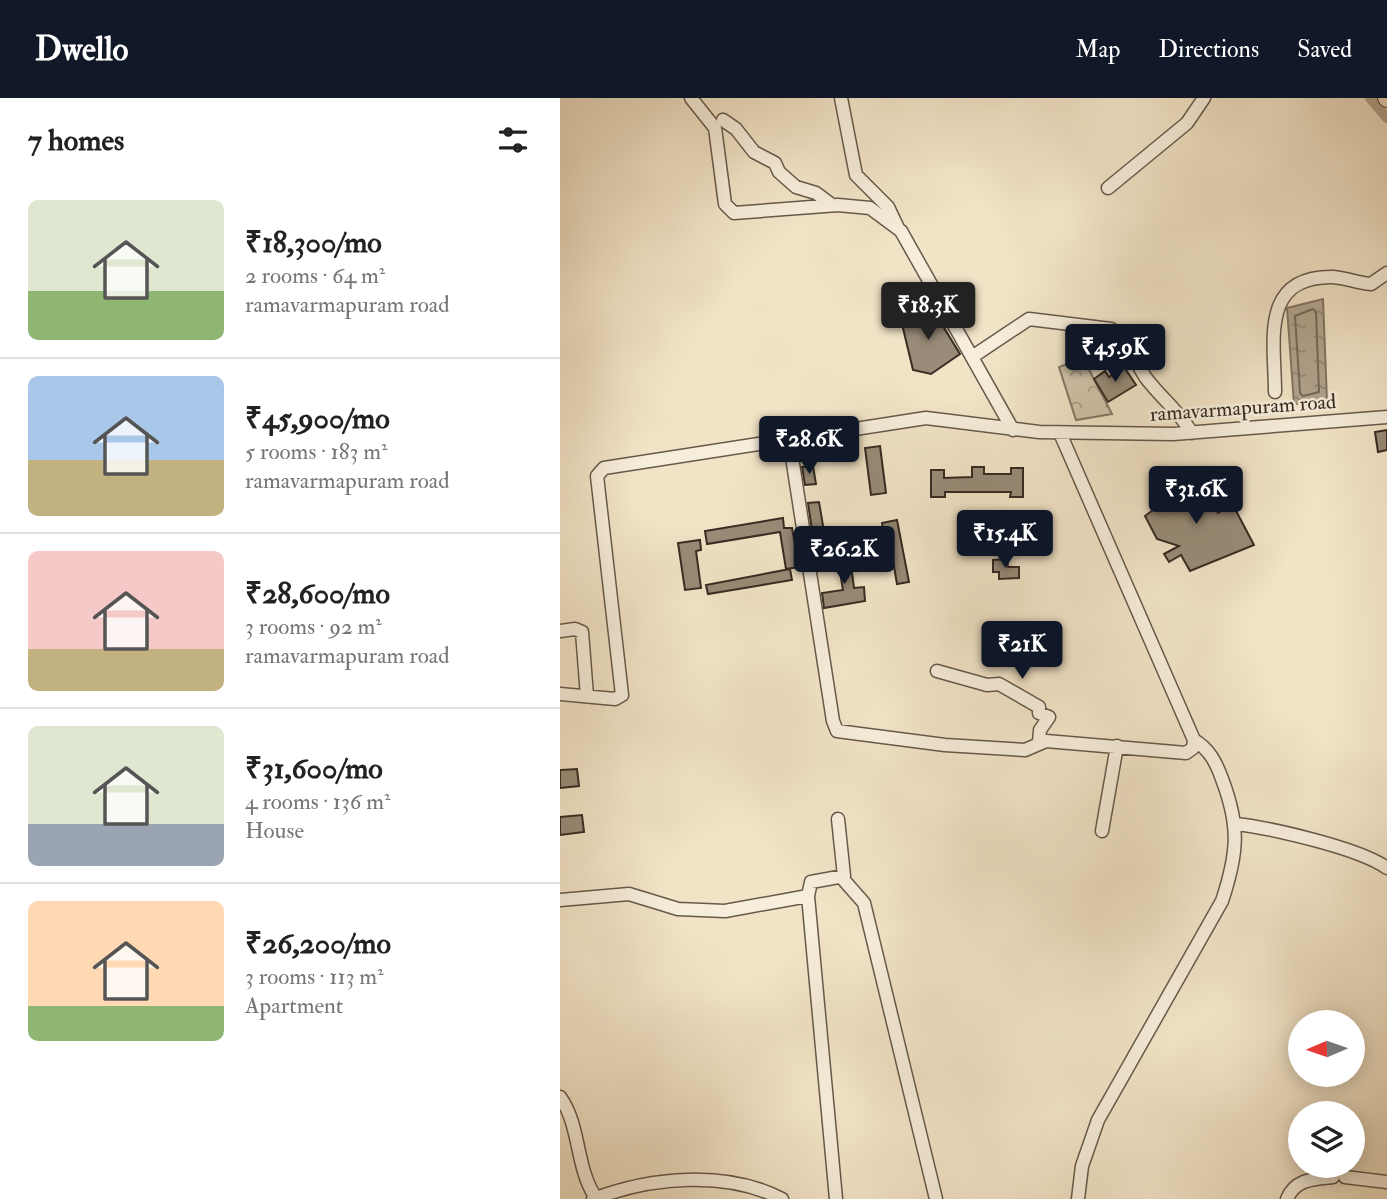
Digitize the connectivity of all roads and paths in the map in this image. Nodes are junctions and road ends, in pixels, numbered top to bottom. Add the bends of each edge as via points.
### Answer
1 (691, 98) edge
2 (841, 98) edge
3 (1204, 98) edge
4 (723, 120) dead end
5 (1108, 188) dead end
6 (832, 205) junction
7 (898, 228) junction
8 (1387, 274) edge
9 (972, 357) junction
10 (1275, 393) dead end
11 (1387, 417) edge
12 (1013, 430) junction
13 (1060, 433) junction
14 (1192, 433) junction
15 (789, 438) junction
16 (560, 631) edge
17 (937, 671) dead end
18 (560, 694) edge
19 (587, 696) junction
20 (1194, 740) junction
21 (1039, 742) junction
22 (1116, 746) junction
23 (838, 819) dead end
24 (1236, 824) junction
25 (1102, 831) dead end
26 (1387, 868) edge
27 (842, 878) junction
28 (808, 896) junction
29 (560, 900) edge
30 (560, 1097) edge
31 (1387, 1182) edge
32 (594, 1198) edge
33 (782, 1199) edge
34 (836, 1199) edge
35 (936, 1199) edge
36 (1078, 1199) edge
37 (1287, 1199) edge

1 - 6 street via 715,128 729,210
2 - 7 street via 856,175 888,207
3 - 5 street via 1187,123
4 - 6 street via 796,187 816,193
6 - 7 street via 870,208
7 - 9 street
8 - 10 street via 1371,284 1317,278 1281,300 1274,316
9 - 12 street
9 - 14 street via 1029,319 1111,329
11 - 14 street, ramavarmapuram road
12 - 13 street, ramavarmapuram road
12 - 15 street, ramavarmapuram road via 926,418
13 - 14 street, ramavarmapuram road
13 - 20 street
15 - 19 street, ramavarmapuram road via 598,472 622,693 615,699
15 - 21 street via 837,731 1025,750
16 - 19 street via 582,632
17 - 21 street via 999,684 1039,707 1039,713 1049,717 1040,730
18 - 19 street, ramavarmapuram road
20 - 22 street via 1193,748 1178,755
20 - 24 street via 1208,750 1219,770
21 - 22 street
22 - 25 street
23 - 27 street via 846,872
24 - 26 street via 1270,828
24 - 36 street via 1233,869 1222,901 1098,1120 1082,1166
27 - 28 street via 811,883
27 - 35 street via 864,903
28 - 29 street via 725,911 678,909 629,894
28 - 34 street
30 - 32 street via 571,1118
31 - 37 street via 1339,1177 1302,1181
32 - 33 street via 671,1181 721,1181

